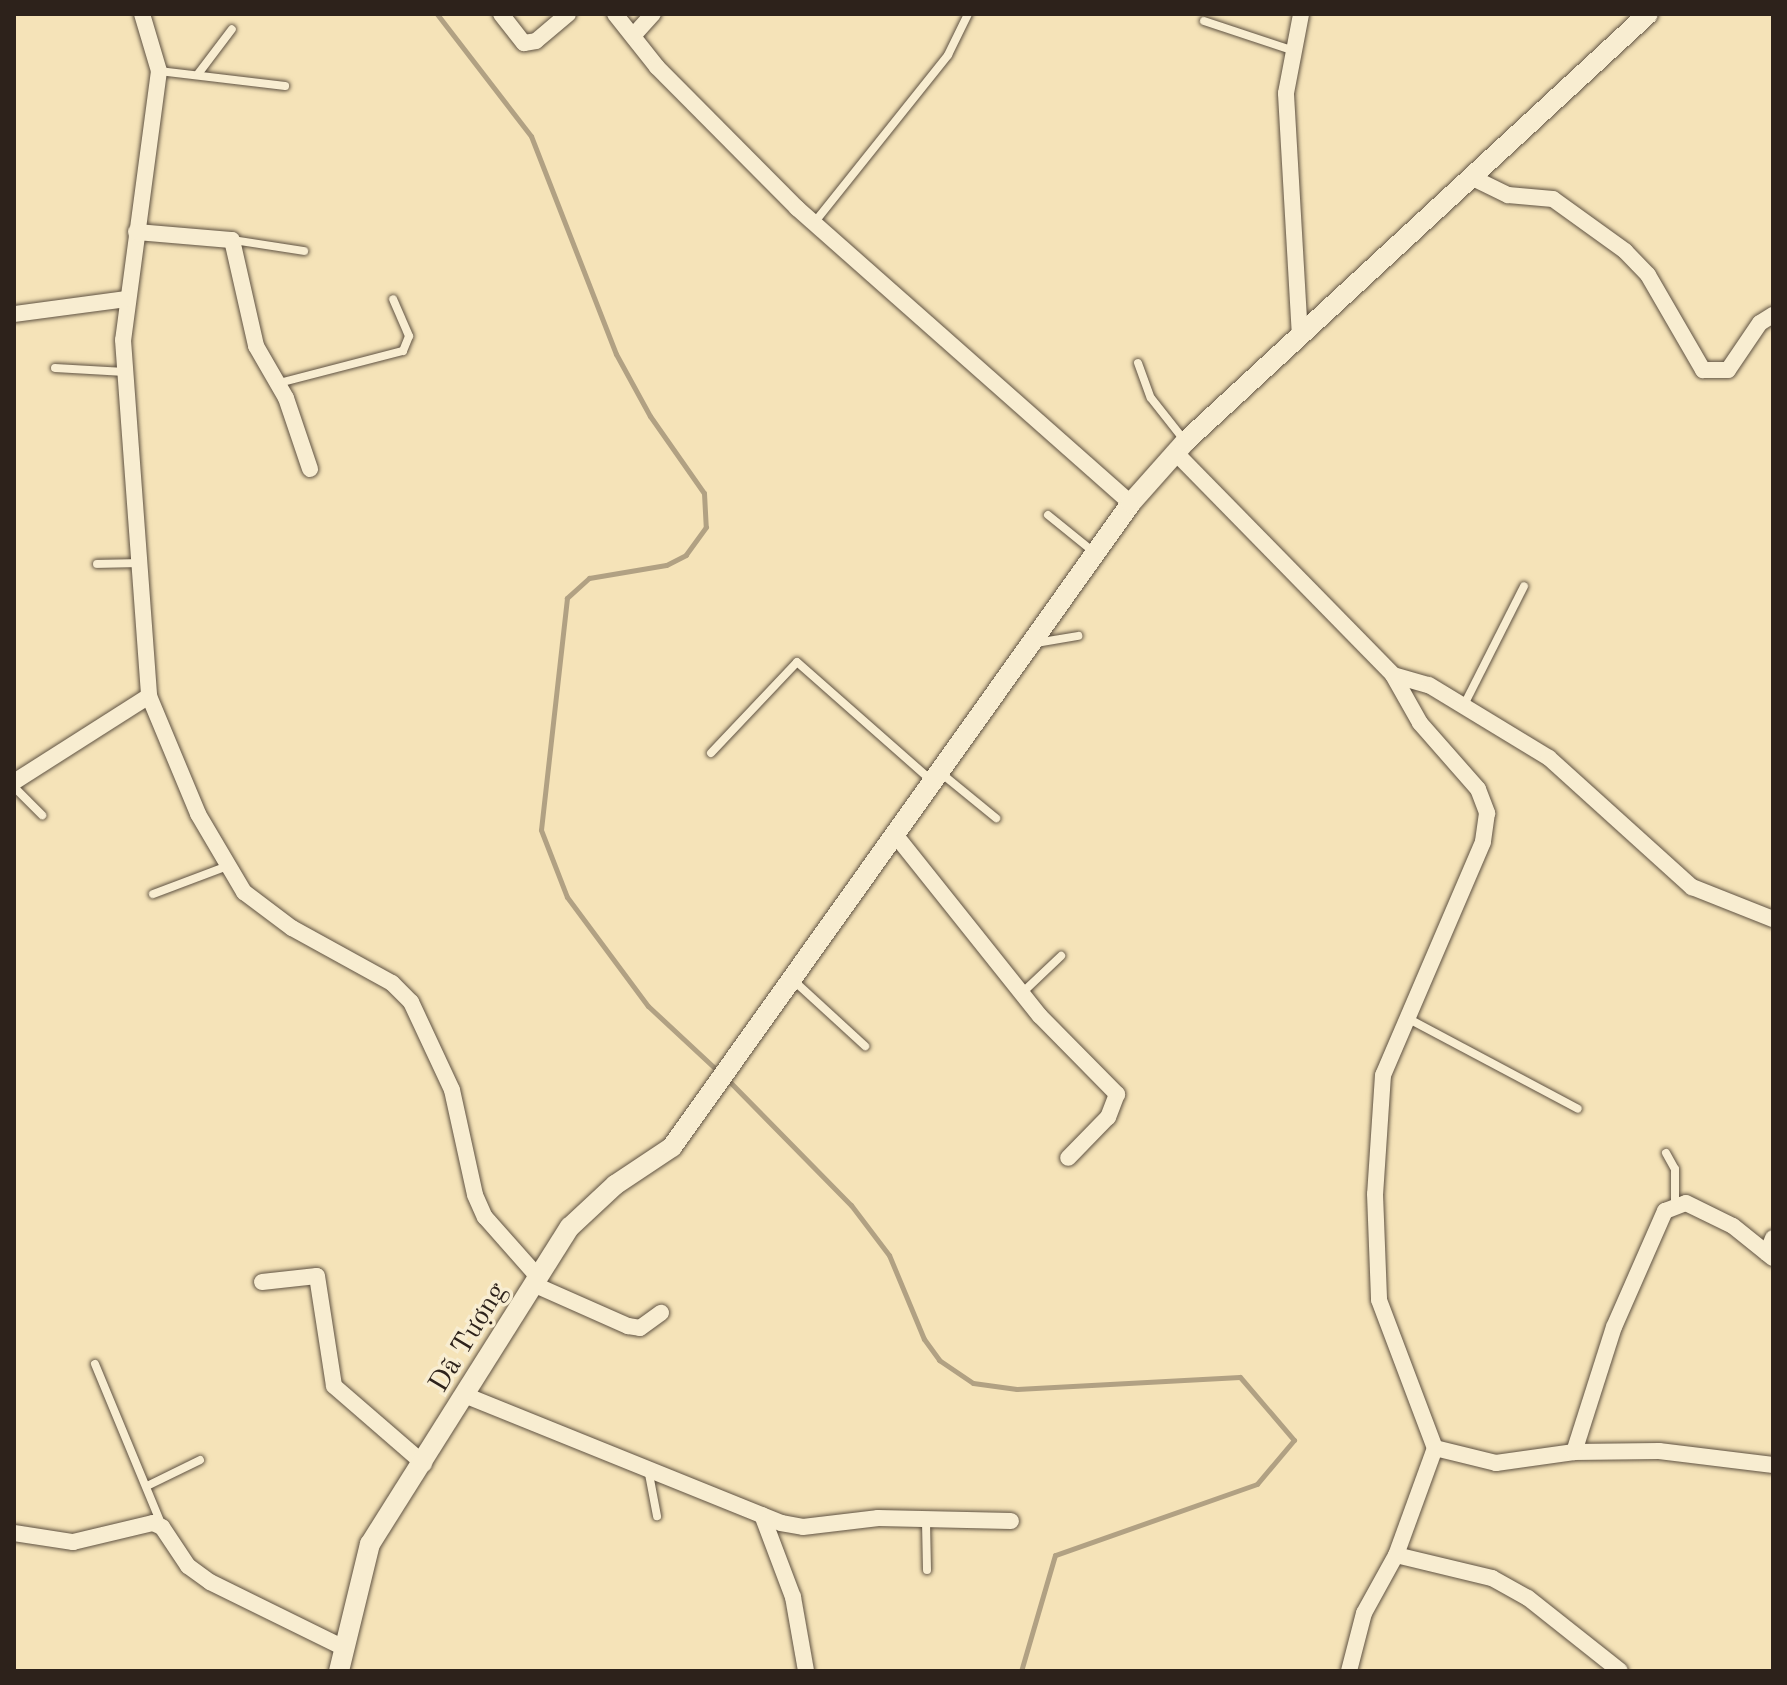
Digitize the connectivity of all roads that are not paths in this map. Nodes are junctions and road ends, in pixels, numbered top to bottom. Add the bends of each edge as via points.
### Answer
1 (142, 14) edge
2 (501, 14) edge
3 (568, 14) edge
4 (615, 14) edge
5 (653, 14) edge
6 (968, 14) edge
7 (1301, 14) edge
8 (1639, 17) edge
9 (1204, 21) dead end
10 (232, 29) dead end
11 (633, 36) junction
12 (1291, 50) junction
13 (159, 71) junction
14 (198, 74) junction
15 (285, 86) dead end
16 (1475, 179) junction
17 (814, 224) junction
18 (136, 232) junction
19 (232, 240) junction
20 (304, 251) dead end
21 (126, 299) junction
22 (393, 299) dead end
23 (14, 314) edge
24 (1773, 315) edge
25 (1300, 337) junction
26 (1138, 363) dead end
27 (55, 368) dead end
28 (125, 372) junction
29 (278, 383) junction
30 (1180, 446) junction
31 (310, 469) dead end
32 (1131, 503) junction
33 (1048, 515) dead end
34 (1096, 554) junction
35 (138, 563) junction
36 (97, 564) dead end
37 (1524, 586) dead end
38 (1078, 636) dead end
39 (1035, 643) junction
40 (1393, 675) junction
41 (149, 696) junction
42 (1464, 705) junction
43 (711, 753) dead end
44 (939, 779) junction
45 (14, 784) edge
46 (42, 815) dead end
47 (996, 818) dead end
48 (897, 837) junction
49 (225, 867) junction
50 (153, 894) dead end
51 (1773, 919) edge
52 (1061, 956) dead end
53 (792, 980) junction
54 (1022, 993) junction
55 (1409, 1019) junction
56 (865, 1046) dead end
57 (1578, 1109) dead end
58 (1666, 1153) dead end
59 (1068, 1158) dead end
60 (1675, 1202) junction
61 (1771, 1249) edge
62 (536, 1280) junction
63 (262, 1282) dead end
64 (661, 1313) dead end
65 (95, 1364) dead end
66 (467, 1396) junction
67 (1435, 1448) junction
68 (1574, 1452) junction
69 (200, 1460) dead end
70 (424, 1464) junction
71 (1773, 1465) edge
72 (649, 1474) junction
73 (147, 1486) junction
74 (762, 1515) junction
75 (657, 1516) dead end
76 (1011, 1521) dead end
77 (926, 1522) junction
78 (162, 1527) junction
79 (14, 1533) edge
80 (1396, 1555) junction
81 (927, 1570) dead end
82 (342, 1647) junction
83 (339, 1671) edge
84 (806, 1671) edge
85 (1349, 1671) edge
86 (1620, 1671) edge

1 - 13 street
2 - 3 street via 524,43 536,41
4 - 11 street
5 - 11 street
6 - 17 lane via 948,55
7 - 12 street
8 - 16 street, Dã Tượng
9 - 12 lane
10 - 14 lane
11 - 17 street via 678,89
12 - 25 street via 1286,93
13 - 14 lane
13 - 18 street
14 - 15 lane
16 - 24 street via 1508,195 1553,199 1625,251 1648,275 1703,370 1728,370 1760,323
16 - 25 street, Dã Tượng
17 - 32 street
18 - 19 street
18 - 21 street
19 - 20 lane
19 - 29 street via 256,346
21 - 23 street
21 - 28 street
22 - 29 lane via 409,336 403,351 344,371
25 - 30 street, Dã Tượng
26 - 30 lane via 1151,398
27 - 28 lane
28 - 35 street
29 - 31 street
30 - 32 street, Dã Tượng
30 - 40 street
32 - 34 street, Dã Tượng
33 - 34 lane
34 - 39 street, Dã Tượng
35 - 36 lane
35 - 41 street
37 - 42 lane
38 - 39 lane
39 - 44 street, Dã Tượng
40 - 42 street
40 - 55 street via 1420,723 1478,789 1487,813 1483,842 1435,944
41 - 45 street
41 - 49 street
42 - 51 street via 1549,758 1692,887
43 - 44 lane via 797,662
44 - 47 lane
44 - 48 street, Dã Tượng
45 - 46 lane
48 - 53 street, Dã Tượng
48 - 54 street
49 - 50 lane
49 - 62 street via 266,911 361,963 411,1002 452,1090 475,1195 485,1217
52 - 54 lane
53 - 56 lane
53 - 62 street, Dã Tượng via 746,1051 659,1159 586,1209
54 - 59 street via 1118,1100
55 - 57 lane
55 - 67 street via 1388,1055 1377,1116 1376,1254 1389,1335
58 - 60 lane via 1675,1169
60 - 61 street
60 - 68 street via 1647,1242
62 - 64 street via 628,1326 640,1328
62 - 66 street, Dã Tượng
63 - 70 street via 317,1276 334,1386
65 - 73 lane
66 - 70 street, Dã Tượng
66 - 72 street
67 - 68 street via 1496,1463
67 - 80 street
68 - 71 street via 1690,1452 1734,1464
69 - 73 lane
70 - 82 street, Dã Tượng via 370,1544
72 - 74 street
72 - 75 lane
73 - 78 lane
74 - 77 street via 803,1527 878,1518
74 - 84 street via 793,1597
76 - 77 street
77 - 81 lane
78 - 79 street via 142,1525 73,1542
78 - 82 street via 175,1551 210,1582
80 - 85 street via 1364,1613
80 - 86 street via 1492,1578 1528,1598
82 - 83 street, Dã Tượng

